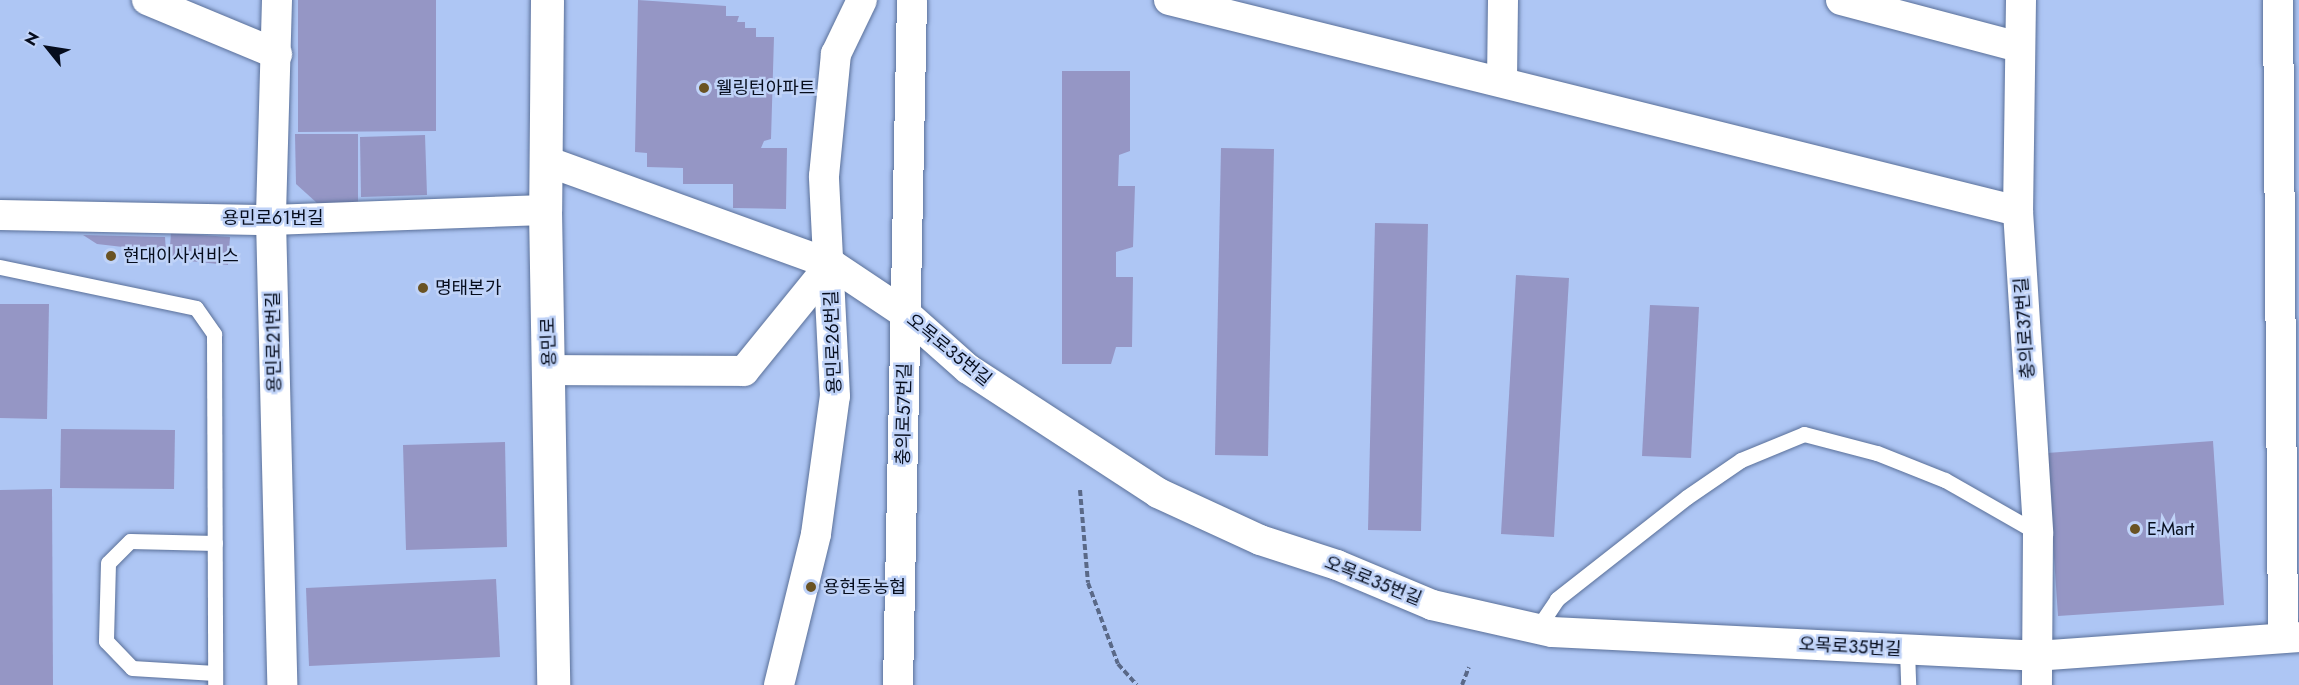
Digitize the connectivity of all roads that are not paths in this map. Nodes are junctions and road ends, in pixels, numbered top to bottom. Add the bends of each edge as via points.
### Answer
1 (147, 0) edge
2 (277, 0) edge
3 (547, 0) edge
4 (862, 0) edge
5 (912, 0) edge
6 (1169, 0) edge
7 (1503, 0) edge
8 (1841, 0) edge
9 (2021, 0) edge
10 (2278, 0) edge
11 (2019, 48) junction
12 (277, 54) junction
13 (1502, 82) junction
14 (546, 161) junction
15 (545, 210) junction
16 (2018, 211) junction
17 (0, 215) edge
18 (271, 220) junction
19 (831, 264) junction
20 (0, 267) edge
21 (906, 314) junction
22 (550, 370) junction
23 (2038, 533) junction
24 (215, 543) junction
25 (1537, 629) junction
26 (2291, 638) edge
27 (1907, 650) junction
28 (2036, 670) edge
29 (215, 679) edge
30 (282, 685) edge
31 (553, 685) edge
32 (779, 685) edge
33 (898, 685) edge
34 (1908, 685) edge

1 - 12 street
2 - 12 street, 용민로21번길
3 - 14 street, 용민로
4 - 19 street, 용민로26번길 via 836,54 824,176
5 - 21 street, 충의로57번길
6 - 13 street
7 - 13 street
8 - 11 street
9 - 11 street, 충의로37번길
10 - 26 street
11 - 16 street, 충의로37번길
12 - 18 street, 용민로21번길
13 - 16 street
14 - 15 street, 용민로
14 - 19 street, 오목로35번길
15 - 18 street, 용민로61번길
15 - 22 street, 용민로
16 - 23 street, 충의로37번길
17 - 18 street, 용민로61번길
18 - 30 street, 용민로21번길
19 - 21 street, 오목로35번길
19 - 22 street via 744,371
19 - 32 street, 용민로26번길 via 835,396 816,534
20 - 24 lane via 196,308 214,334
21 - 25 street, 오목로35번길 via 968,369 1158,493 1260,540 1337,565 1432,605
21 - 33 street, 충의로57번길
22 - 31 street, 용민로
23 - 25 lane via 1945,480 1877,453 1804,434 1741,460 1638,532 1557,599
23 - 28 street, 충의로37번길
24 - 29 lane
24 - 29 lane via 130,541 108,563 106,641 132,668
25 - 27 street, 오목로35번길
26 - 28 street, 오목로35번길
27 - 28 street, 오목로35번길
27 - 34 lane

